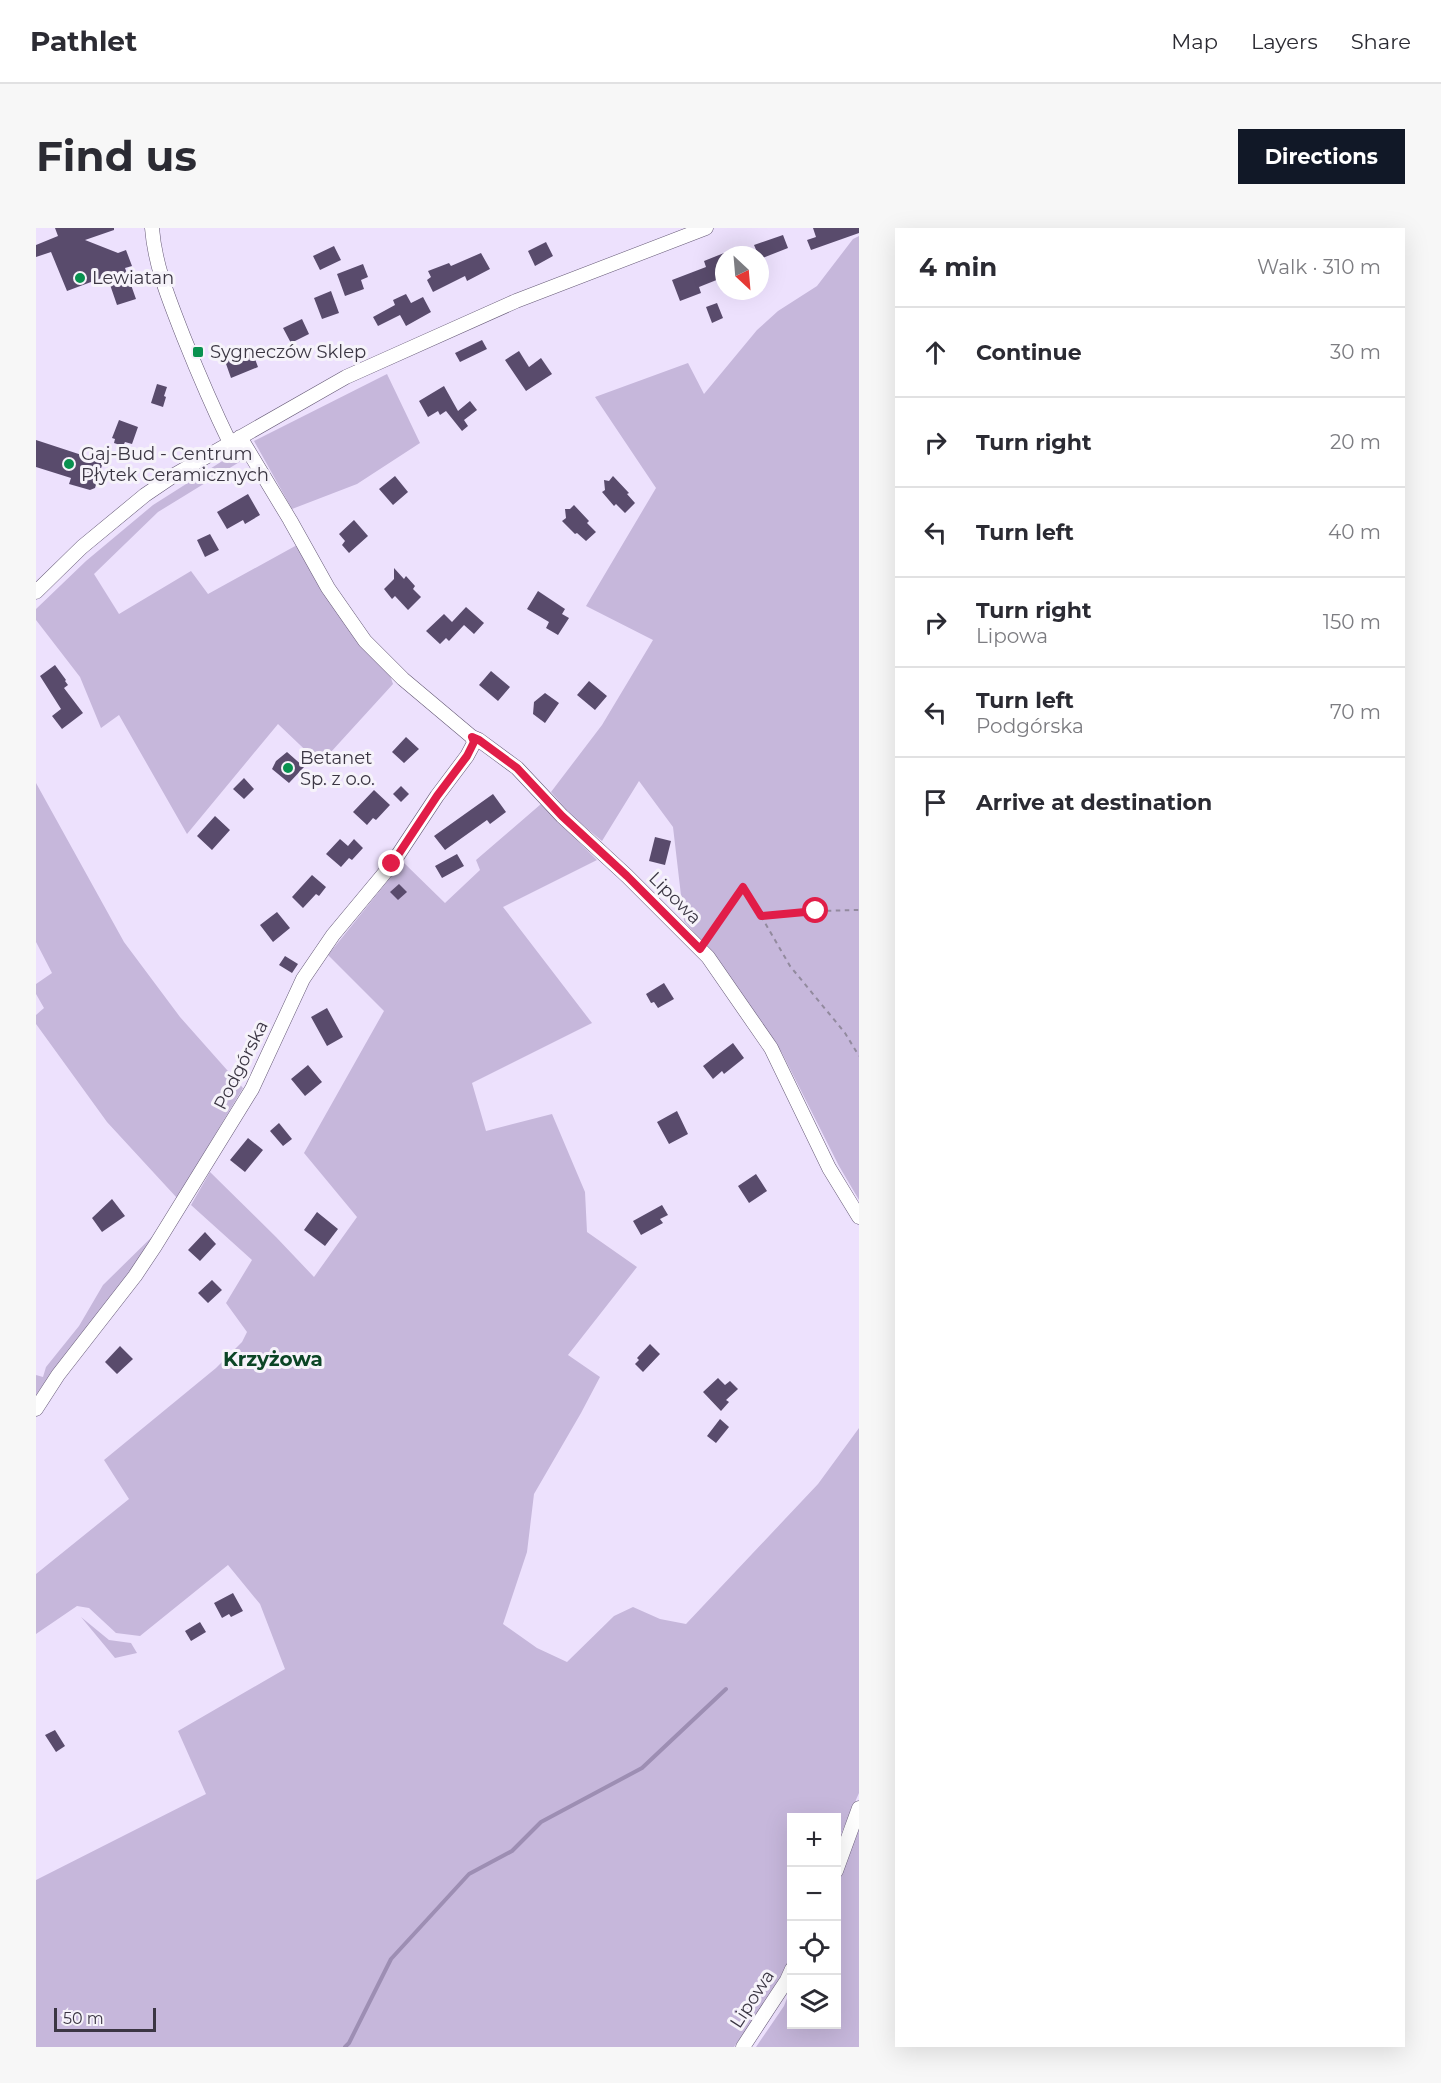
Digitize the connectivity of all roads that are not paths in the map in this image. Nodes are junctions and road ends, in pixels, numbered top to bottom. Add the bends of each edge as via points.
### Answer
1 (152, 228) edge
2 (706, 228) edge
3 (235, 440) junction
4 (36, 592) edge
5 (472, 737) junction
6 (859, 1216) edge
7 (36, 1409) edge
8 (859, 1808) edge
9 (838, 1867) edge
10 (789, 1975) edge
11 (742, 2047) edge

1 - 3 street, Lipowa via 163,283 202,381
2 - 3 street via 516,301 393,355
3 - 4 street via 145,495 82,547
3 - 5 street, Lipowa via 365,641
5 - 6 street, Lipowa via 517,768 708,957 771,1048 829,1168
5 - 7 street, Podgórska via 474,742 467,756 392,864 333,935 303,979 252,1089 155,1246
8 - 9 street
10 - 11 street, Lipowa

